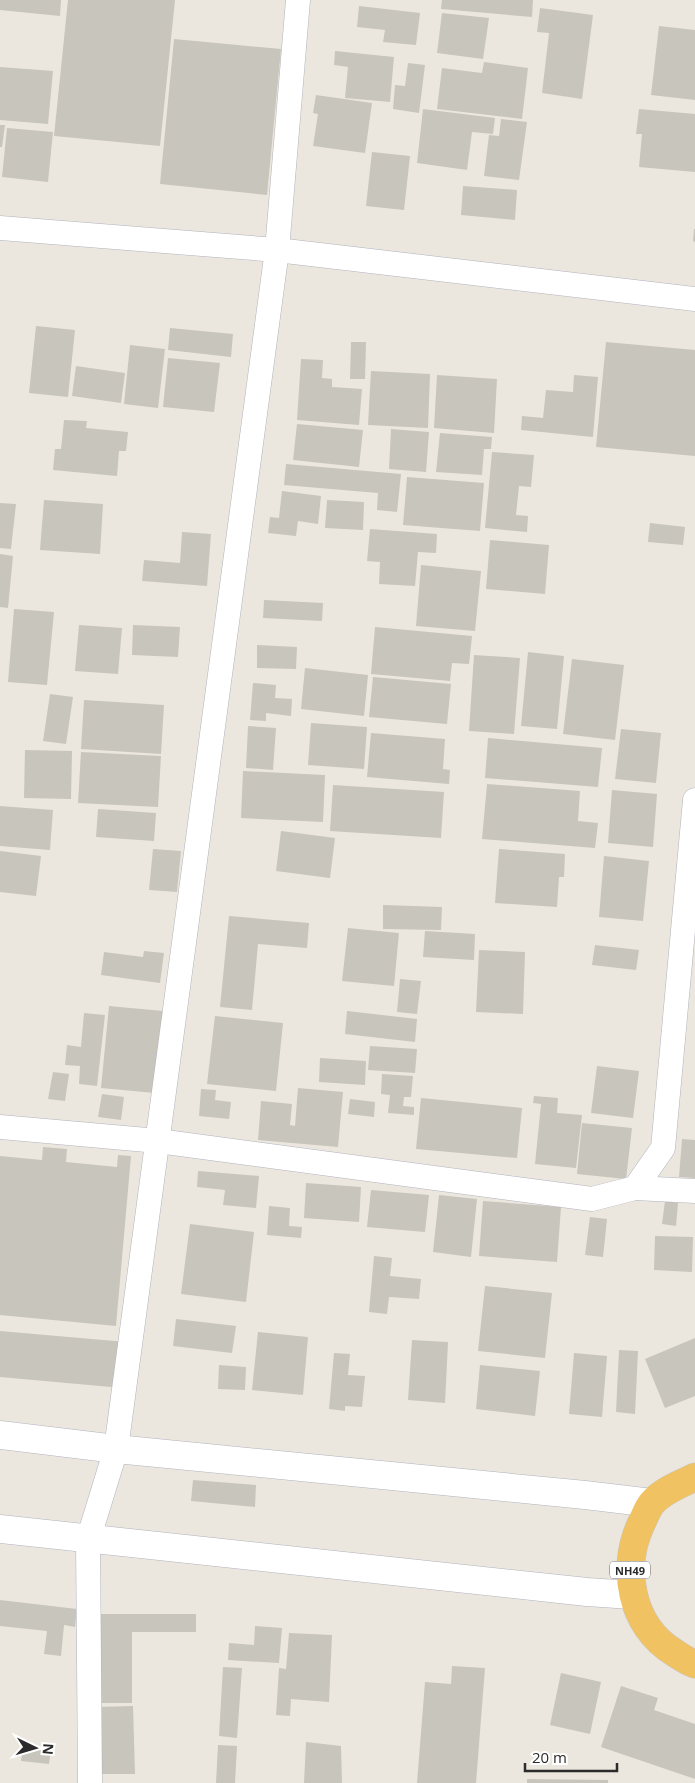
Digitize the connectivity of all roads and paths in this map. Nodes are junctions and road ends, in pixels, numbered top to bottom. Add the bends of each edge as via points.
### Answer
1 (298, 0) edge
2 (0, 228) edge
3 (277, 250) junction
4 (695, 299) edge
5 (695, 800) edge
6 (0, 1127) edge
7 (158, 1141) junction
8 (635, 1188) junction
9 (695, 1192) edge
10 (0, 1435) edge
11 (116, 1449) junction
12 (695, 1466) edge
13 (673, 1489) edge
14 (0, 1530) edge
15 (88, 1540) junction
16 (632, 1596) junction
17 (695, 1664) edge
18 (90, 1783) edge

1 - 3 street
2 - 3 street
3 - 4 street
3 - 7 street
5 - 8 street via 663,1148
6 - 7 street
7 - 8 street via 592,1198
7 - 11 street
8 - 9 street
10 - 11 main road
11 - 13 main road via 576,1494
11 - 15 street
12 - 13 highway, NH49
13 - 16 highway, NH49 via 636,1534 629,1564
14 - 15 main road
15 - 16 main road
15 - 18 street
16 - 17 highway, NH49 via 645,1624 665,1647

